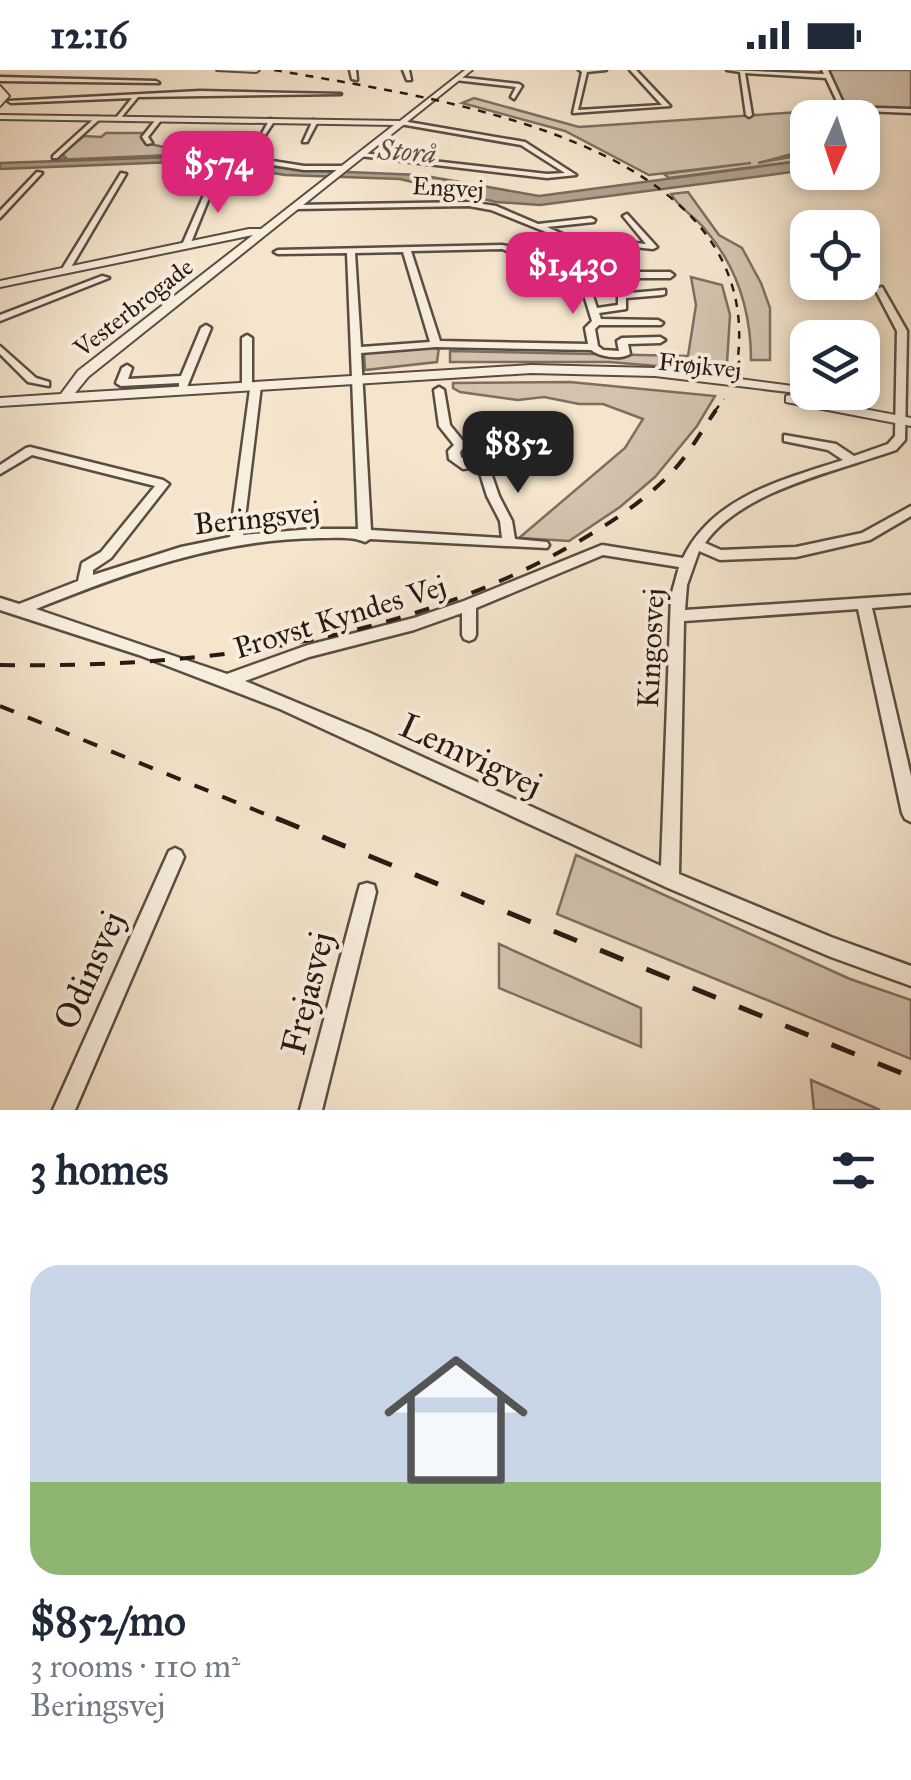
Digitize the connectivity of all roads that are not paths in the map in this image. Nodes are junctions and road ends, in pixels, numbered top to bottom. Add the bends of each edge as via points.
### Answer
1 (220, 70) edge
2 (256, 70) edge
3 (353, 70) edge
4 (406, 70) edge
5 (469, 70) edge
6 (583, 70) edge
7 (604, 70) edge
8 (632, 70) edge
9 (730, 70) edge
10 (742, 70) edge
11 (133, 72) edge
12 (826, 73) edge
13 (0, 79) edge
14 (355, 79) dead end
15 (410, 79) dead end
16 (457, 79) junction
17 (115, 82) junction
18 (176, 82) dead end
19 (156, 83) dead end
20 (0, 88) edge
21 (168, 94) junction
22 (338, 94) dead end
23 (138, 96) junction
24 (514, 97) dead end
25 (88, 98) junction
26 (48, 99) junction
27 (10, 101) dead end
28 (0, 104) edge
29 (911, 111) edge
30 (748, 114) dead end
31 (0, 117) edge
32 (26, 117) junction
33 (98, 118) junction
34 (119, 118) junction
35 (159, 119) junction
36 (272, 120) junction
37 (314, 121) junction
38 (402, 123) junction
39 (264, 134) dead end
40 (305, 140) dead end
41 (149, 143) dead end
42 (172, 152) dead end
43 (362, 154) junction
44 (55, 157) dead end
45 (345, 168) junction
46 (39, 172) dead end
47 (216, 173) dead end
48 (123, 174) dead end
49 (296, 207) junction
50 (0, 216) edge
51 (627, 216) dead end
52 (592, 220) dead end
53 (534, 226) junction
54 (265, 232) junction
55 (186, 245) junction
56 (406, 248) junction
57 (351, 250) junction
58 (278, 252) dead end
59 (66, 269) junction
60 (670, 275) dead end
61 (106, 278) dead end
62 (0, 284) edge
63 (530, 291) dead end
64 (662, 292) dead end
65 (880, 292) edge
66 (594, 316) junction
67 (0, 318) edge
68 (658, 323) dead end
69 (206, 328) dead end
70 (246, 338) dead end
71 (660, 340) dead end
72 (436, 344) junction
73 (593, 348) junction
74 (0, 350) edge
75 (357, 350) junction
76 (907, 357) edge
77 (126, 368) dead end
78 (482, 372) junction
79 (356, 379) junction
80 (45, 384) dead end
81 (184, 385) junction
82 (252, 386) junction
83 (790, 389) edge
84 (439, 390) dead end
85 (64, 398) junction
86 (1, 402) edge
87 (880, 409) edge
88 (907, 416) edge
89 (788, 438) dead end
90 (460, 445) junction
91 (854, 462) junction
92 (482, 464) junction
93 (0, 470) edge
94 (911, 510) edge
95 (365, 536) junction
96 (236, 540) junction
97 (509, 544) junction
98 (697, 544) junction
99 (542, 545) dead end
100 (685, 563) junction
101 (85, 584) junction
102 (911, 600) edge
103 (864, 603) junction
104 (0, 604) edge
105 (470, 606) junction
106 (20, 610) junction
107 (678, 616) junction
108 (469, 635) dead end
109 (227, 681) junction
110 (905, 761) edge
111 (911, 813) edge
112 (174, 856) dead end
113 (670, 879) junction
114 (367, 892) dead end
115 (911, 976) edge
116 (64, 1110) edge
117 (311, 1110) edge

1 - 2 street
3 - 14 street
4 - 15 street
5 - 16 street, Vesterbrogade
6 - 7 street
6 - 8 street via 575,112 667,106
9 - 10 street
10 - 12 street
10 - 30 street
11 - 17 street
12 - 29 street via 843,109
13 - 17 street
16 - 24 street via 519,86
16 - 38 street, Vesterbrogade
17 - 19 street
17 - 25 street
18 - 21 street
20 - 28 street
21 - 22 street
21 - 23 street
23 - 25 street
23 - 34 street
25 - 26 street
26 - 27 street
26 - 32 street
31 - 32 street
32 - 33 street
33 - 34 street
33 - 44 street
34 - 35 street
35 - 36 street
35 - 41 street via 145,137
36 - 37 street
36 - 39 street
37 - 38 street
37 - 40 street
38 - 43 street, Vesterbrogade
38 - 43 street via 523,142 572,174
42 - 45 street
43 - 45 street, Vesterbrogade
45 - 49 street, Vesterbrogade
46 - 50 street
47 - 55 street
48 - 59 street
49 - 53 street, Engvej via 469,204
49 - 54 street, Vesterbrogade
51 - 53 street, Engvej via 654,247 566,238
52 - 53 street, Engvej
54 - 55 street
54 - 85 street, Vesterbrogade via 84,374
55 - 59 street
56 - 57 street
56 - 60 street via 502,247 530,275
56 - 72 street
57 - 58 street
57 - 75 street
59 - 62 street
61 - 67 street
63 - 66 street via 588,292
64 - 66 street via 630,292 621,296 623,307
65 - 76 street via 902,331
66 - 68 street
66 - 73 street
69 - 81 street
70 - 82 street
71 - 73 street via 622,341 625,354
72 - 73 street
72 - 75 street
74 - 80 street
75 - 79 street
76 - 88 street
77 - 81 street, Frøjkvej via 121,383
78 - 79 street, Frøjkvej
78 - 83 street, Frøjkvej via 655,372
78 - 88 street, Frøjkvej via 716,388
79 - 82 street, Frøjkvej
79 - 95 street
81 - 82 street, Frøjkvej
81 - 85 street, Frøjkvej
82 - 96 street
84 - 90 street via 445,426
85 - 86 street, Frøjkvej
87 - 88 street, Frøjkvej
88 - 91 street, Kingosvej via 892,447
89 - 91 street via 832,447
90 - 92 street via 458,462
90 - 92 street via 485,447 489,458
91 - 98 street, Kingosvej via 753,498 720,517
92 - 97 street via 508,520
93 - 101 street via 30,450 163,484 106,555 87,566
94 - 98 street via 864,537 796,552 720,555
95 - 96 street, Beringsvej
95 - 97 street, Beringsvej
96 - 101 street, Beringsvej via 183,550
97 - 99 street, Beringsvej
98 - 100 street, Kingosvej
100 - 105 street, Provst Kyndes Vej via 602,550
100 - 107 street, Kingosvej
101 - 106 street, Beringsvej
102 - 103 street
103 - 107 street
103 - 110 street
104 - 106 street, Lemvigvej
105 - 108 street, Provst Kyndes Vej
105 - 109 street, Provst Kyndes Vej
106 - 109 street, Lemvigvej
107 - 113 street, Kingosvej
109 - 113 street, Lemvigvej
110 - 111 street
112 - 116 street, Odinsvej
113 - 115 street, Lemvigvej
114 - 117 street, Frejasvej

